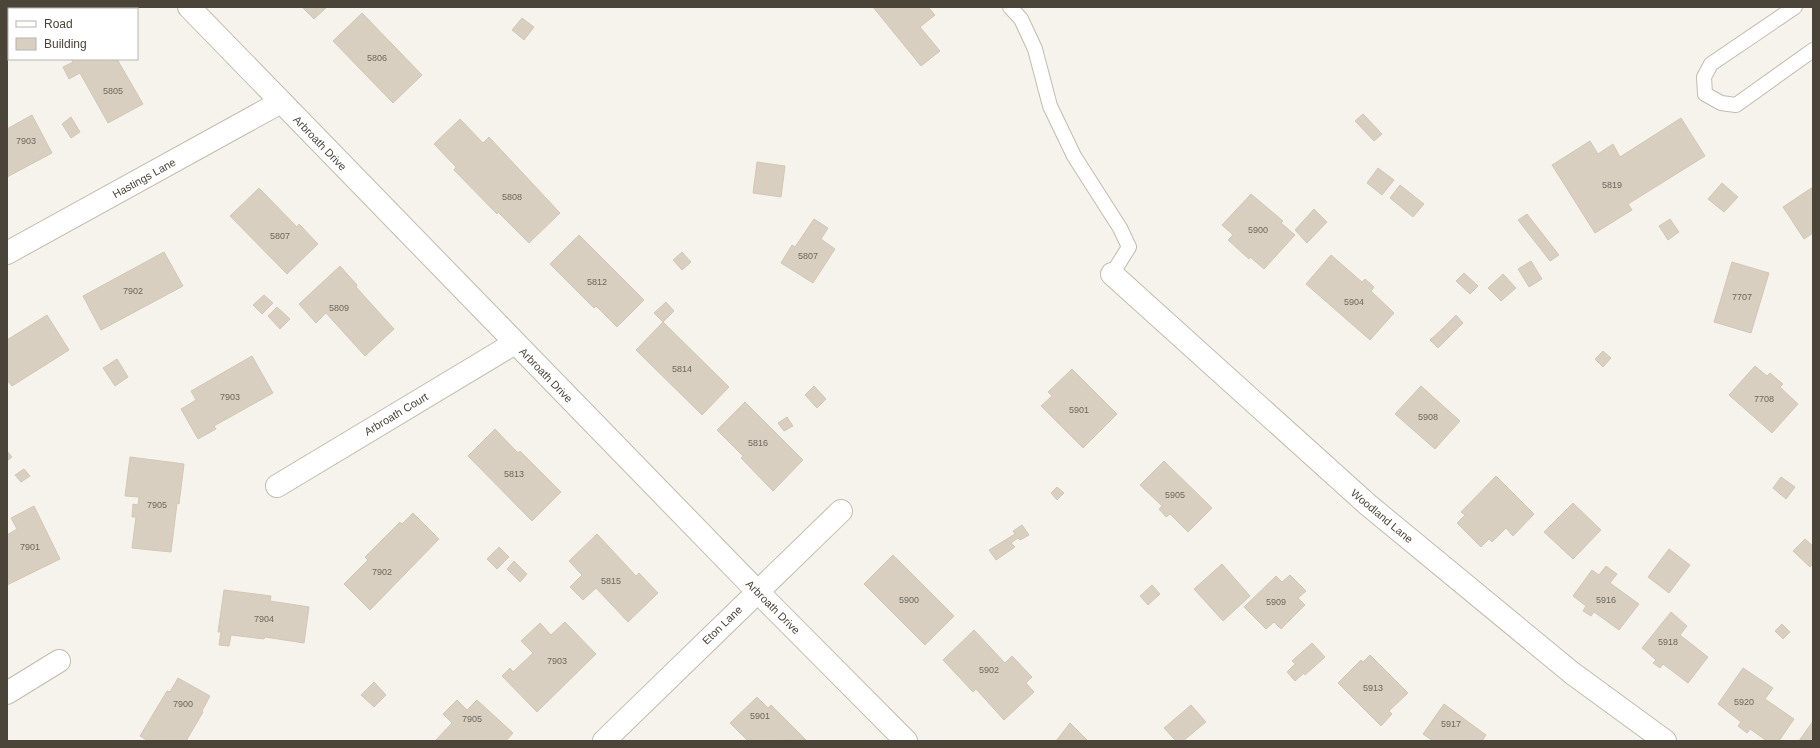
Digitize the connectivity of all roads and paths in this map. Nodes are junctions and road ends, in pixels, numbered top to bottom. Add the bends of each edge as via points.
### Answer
1 (189, 7) edge
2 (1010, 7) edge
3 (1795, 7) edge
4 (1813, 50) edge
5 (281, 102) junction
6 (7, 253) edge
7 (1112, 274) joint
8 (515, 343) junction
9 (277, 486) dead end
10 (841, 511) dead end
11 (757, 591) junction
12 (59, 660) dead end
13 (7, 693) edge
14 (604, 741) edge
15 (906, 741) edge
16 (1665, 741) edge

1 - 5 street, Arbroath Drive
2 - 7 lane via 1021,19 1035,49 1050,106 1074,156 1120,228 1129,247
3 - 4 lane via 1711,64 1704,76 1705,94 1720,103 1736,105
5 - 6 street, Hastings Lane
5 - 8 street, Arbroath Drive
7 - 16 street, Woodland Lane via 1367,504 1572,673
8 - 9 street, Arbroath Court
8 - 11 street, Arbroath Drive
10 - 11 street, Eton Lane
11 - 14 street, Eton Lane
11 - 15 street, Arbroath Drive
12 - 13 street

